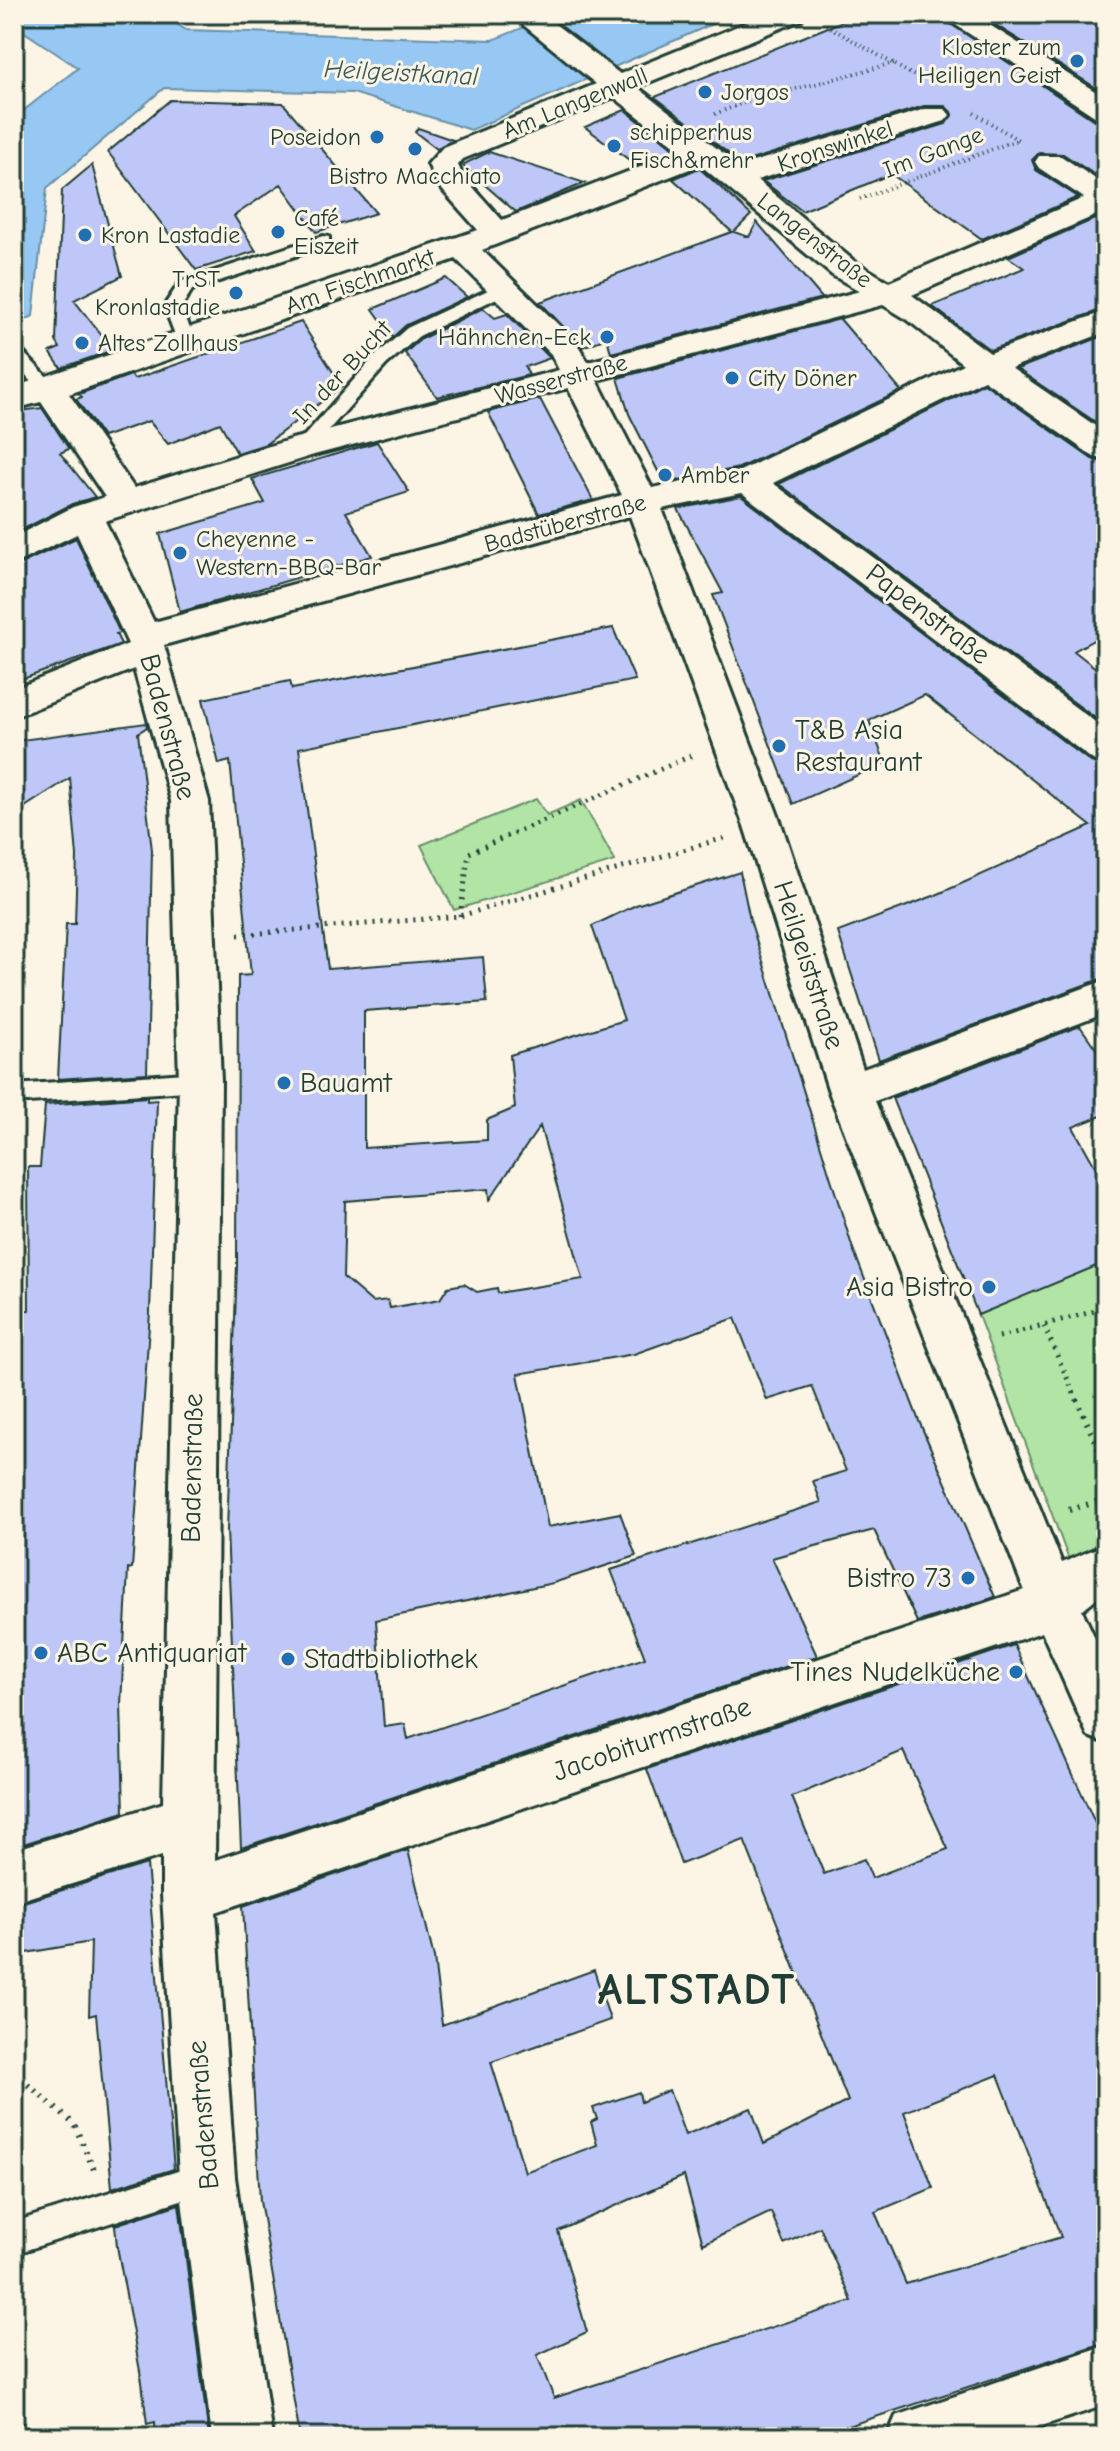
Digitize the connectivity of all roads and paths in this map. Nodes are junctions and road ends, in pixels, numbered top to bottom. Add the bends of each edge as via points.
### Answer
1 (791, 14) edge
2 (953, 14) edge
3 (528, 17) edge
4 (820, 21) dead end
5 (895, 63) junction
6 (612, 82) junction
7 (934, 102) joint
8 (1106, 111) edge
9 (722, 112) dead end
10 (972, 112) dead end
11 (703, 153) junction
12 (1050, 162) dead end
13 (735, 177) junction
14 (860, 199) dead end
15 (1106, 199) edge
16 (497, 233) junction
17 (323, 241) dead end
18 (461, 247) junction
19 (503, 288) junction
20 (887, 294) junction
21 (1106, 321) edge
22 (185, 341) junction
23 (14, 353) edge
24 (986, 366) junction
25 (580, 374) junction
26 (49, 389) junction
27 (14, 398) edge
28 (304, 447) junction
29 (1106, 449) edge
30 (748, 481) junction
31 (642, 501) junction
32 (106, 508) junction
33 (14, 552) edge
34 (146, 645) junction
35 (14, 704) edge
36 (731, 740) junction
37 (1106, 750) edge
38 (763, 826) junction
39 (460, 916) junction
40 (194, 936) junction
41 (1106, 996) edge
42 (200, 1081) junction
43 (850, 1092) junction
44 (14, 1094) edge
45 (1106, 1308) edge
46 (1044, 1326) junction
47 (951, 1349) junction
48 (1106, 1465) edge
49 (1106, 1567) edge
50 (1054, 1604) junction
51 (1106, 1718) edge
52 (187, 1822) junction
53 (14, 1876) edge
54 (188, 1895) junction
55 (14, 2073) edge
56 (207, 2177) junction
57 (110, 2208) junction
58 (14, 2238) edge
59 (1106, 2375) edge
60 (14, 2378) edge
61 (26, 2437) edge
62 (242, 2437) edge
63 (917, 2437) edge

1 - 6 street, Am Langenwall
2 - 8 street
3 - 6 street, Langenstraße
4 - 5 path
5 - 7 path
5 - 9 path
6 - 11 street, Langenstraße
6 - 16 street, Am Langenwall via 453,153 443,164 449,179
7 - 13 street, Kronswinkel
10 - 14 path, Im Gange via 1018,139
11 - 13 street, Langenstraße
11 - 16 street, Am Fischmarkt
12 - 15 street, Wasserstraße
13 - 20 street, Langenstraße via 843,268
15 - 20 street, Wasserstraße
16 - 18 street, Am Fischmarkt
17 - 22 lane via 186,286 173,306
18 - 19 street, Heilgeiststraße
18 - 22 street, Am Fischmarkt
19 - 25 street, Heilgeiststraße via 565,349
19 - 28 lane, In der Bucht via 413,332 380,361
20 - 24 street, Langenstraße
20 - 25 street, Wasserstraße
21 - 24 street, Badstüberstraße
22 - 26 street, Am Fischmarkt
23 - 26 lane
24 - 29 street, Langenstraße
24 - 30 street, Badstüberstraße
25 - 28 street, Wasserstraße
25 - 31 street, Heilgeiststraße
26 - 27 street, Am Fischmarkt
26 - 32 street, Badenstraße
28 - 32 street, Wasserstraße
30 - 31 street, Badstüberstraße
30 - 37 street, Papenstraße
31 - 34 street, Badstüberstraße
31 - 36 street, Heilgeiststraße
32 - 33 street, Wasserstraße
32 - 34 street, Badenstraße
34 - 35 street, Badstüberstraße
34 - 40 street, Badenstraße via 190,801
36 - 38 street, Heilgeiststraße
36 - 39 path via 469,853
38 - 39 path
38 - 43 street, Heilgeiststraße
39 - 40 path
40 - 42 street, Badenstraße
41 - 43 street
42 - 44 lane
42 - 52 street, Badenstraße
43 - 47 street, Heilgeiststraße
45 - 46 path
46 - 47 path
46 - 48 path
47 - 50 street, Heilgeiststraße
49 - 50 street, Jacobiturmstraße via 1084,1575
50 - 51 street, Heilgeiststraße
50 - 54 street, Jacobiturmstraße
52 - 53 street
52 - 54 street, Badenstraße
54 - 56 street, Badenstraße
55 - 57 path via 74,2124
56 - 57 lane
56 - 62 street, Badenstraße
57 - 58 lane
59 - 63 street
60 - 61 path

